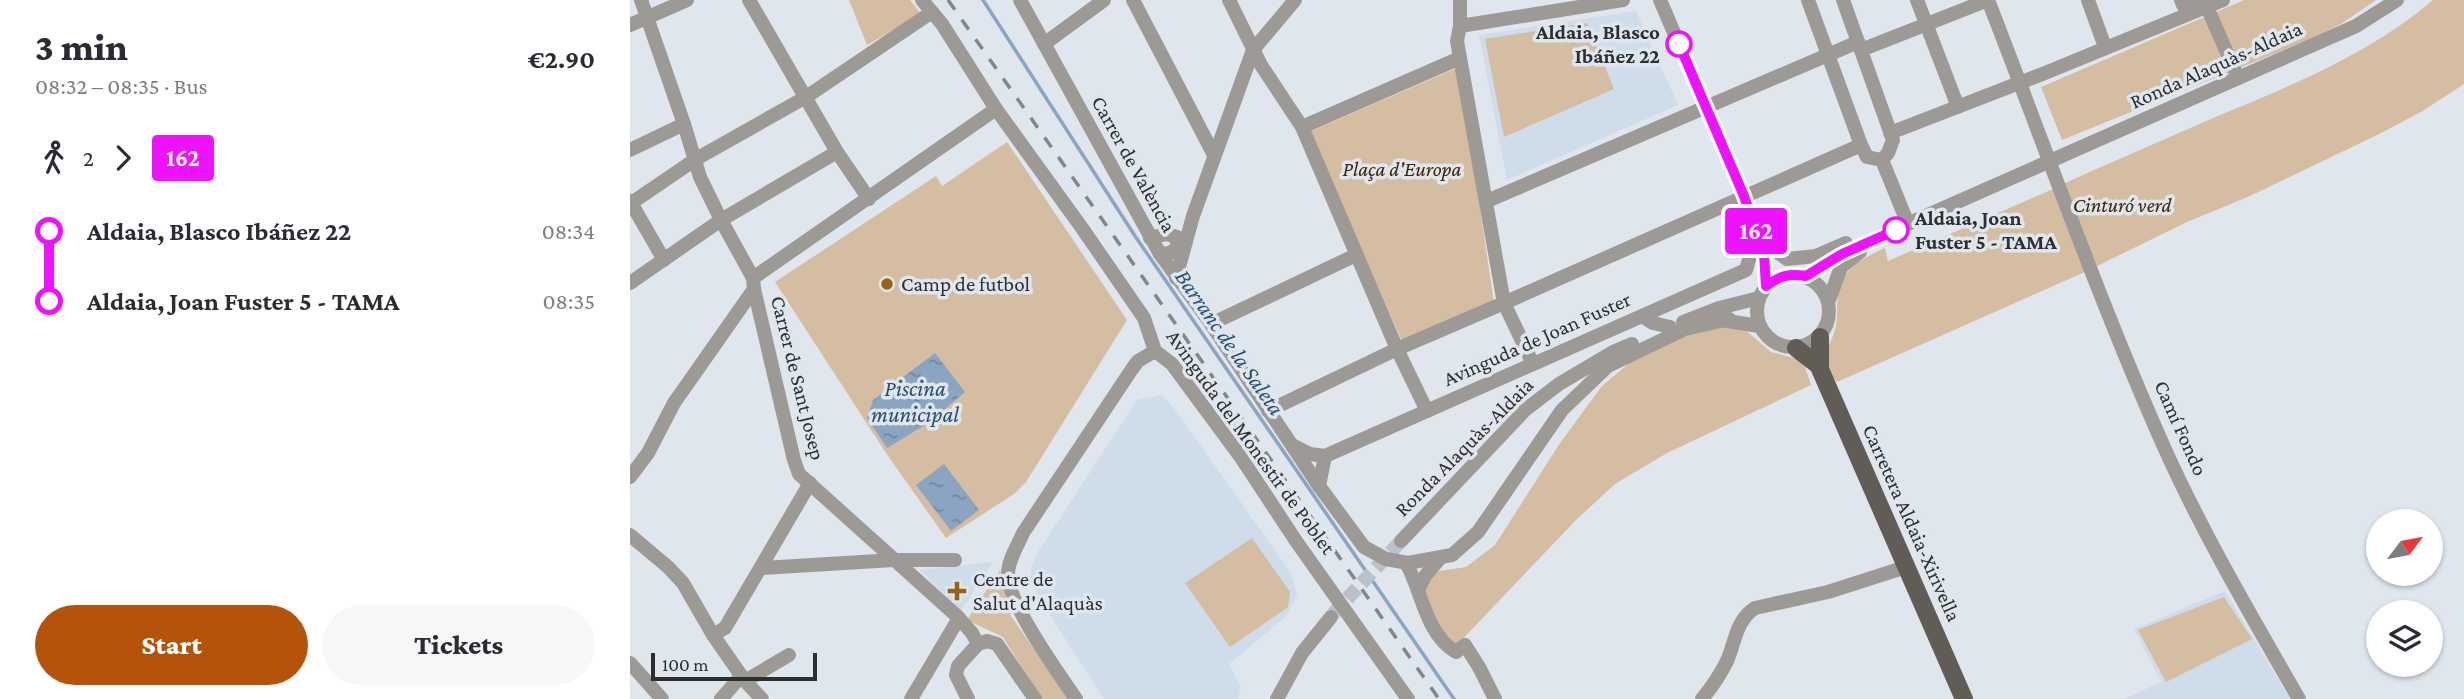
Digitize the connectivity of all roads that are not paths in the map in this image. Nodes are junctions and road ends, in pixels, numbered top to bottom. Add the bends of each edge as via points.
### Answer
1 (641, 0) edge
2 (687, 0) edge
3 (749, 0) edge
4 (922, 0) edge
5 (1020, 0) edge
6 (1104, 0) edge
7 (1133, 0) edge
8 (1229, 0) edge
9 (1295, 0) edge
10 (1460, 0) edge
11 (1623, 0) edge
12 (1660, 0) edge
13 (1808, 0) edge
14 (1843, 0) edge
15 (1917, 0) edge
16 (1988, 0) edge
17 (2088, 0) edge
18 (2181, 0) edge
19 (2223, 0) edge
20 (2397, 0) edge
21 (2212, 3) edge
22 (932, 12) junction
23 (647, 17) junction
24 (1926, 24) junction
25 (630, 26) edge
26 (1460, 26) junction
27 (1044, 44) junction
28 (1859, 46) junction
29 (2105, 47) junction
30 (1253, 50) junction
31 (1828, 55) junction
32 (1460, 58) junction
33 (2238, 78) junction
34 (2020, 83) junction
35 (806, 97) junction
36 (1958, 107) junction
37 (1706, 108) junction
38 (996, 109) junction
39 (684, 124) junction
40 (1302, 127) junction
41 (1891, 133) junction
42 (1861, 145) junction
43 (630, 150) edge
44 (838, 152) junction
45 (1214, 155) junction
46 (696, 159) junction
47 (1882, 160) junction
48 (2049, 163) junction
49 (1744, 196) junction
50 (869, 199) junction
51 (1487, 201) junction
52 (631, 203) edge
53 (1194, 216) junction
54 (721, 220) junction
55 (1908, 225) junction
56 (1878, 237) junction
57 (1150, 239) junction
58 (1176, 242) junction
59 (1773, 249) junction
60 (1160, 254) junction
61 (1356, 255) junction
62 (664, 260) junction
63 (1800, 275) junction
64 (1177, 278) junction
65 (630, 283) edge
66 (753, 284) junction
67 (1762, 292) junction
68 (1829, 300) junction
69 (1504, 303) junction
70 (1642, 316) junction
71 (1729, 319) junction
72 (1685, 321) junction
73 (1211, 324) junction
74 (1759, 326) junction
75 (1670, 327) junction
76 (1820, 337) junction
77 (1796, 348) junction
78 (1396, 349) junction
79 (1155, 351) junction
80 (1533, 363) junction
81 (1819, 366) junction
82 (1268, 411) junction
83 (1427, 411) junction
84 (1289, 443) junction
85 (1325, 456) junction
86 (632, 470) edge
87 (810, 483) junction
88 (1319, 486) junction
89 (630, 535) edge
90 (1401, 541) tunnel mouth
91 (1441, 557) junction
92 (894, 560) junction
93 (955, 560) dead end
94 (1406, 563) junction
95 (1906, 567) junction
96 (762, 568) junction
97 (1418, 590) junction
98 (1331, 617) tunnel mouth
99 (959, 618) junction
100 (713, 635) junction
101 (978, 644) junction
102 (789, 655) dead end
103 (630, 663) edge
104 (743, 679) junction
105 (662, 699) edge
106 (721, 699) edge
107 (762, 699) edge
108 (911, 699) edge
109 (968, 699) edge
110 (1035, 699) edge
111 (1076, 699) edge
112 (1276, 699) edge
113 (1408, 699) edge
114 (1495, 699) edge
115 (1702, 699) edge
116 (1964, 699) edge
117 (2299, 699) edge

1 - 23 street, Carrer de Sant Josep
2 - 23 street
3 - 35 street
4 - 22 street, Avinguda del Monestir de Poblet
5 - 27 street, Carrer de València
6 - 27 street
7 - 45 street
8 - 30 street
9 - 30 street
10 - 26 street
11 - 26 street
12 - 37 street
13 - 31 street
14 - 28 street
15 - 24 street
16 - 24 street
16 - 34 street, Camí Fondo
17 - 29 street
18 - 21 street via 2183,5
19 - 21 street
20 - 33 street, Ronda Alaquàs-Aldaia via 2356,26
21 - 29 street
21 - 33 street
22 - 35 street
22 - 38 street, Avinguda del Monestir de Poblet
23 - 25 street
23 - 39 street, Carrer de Sant Josep
24 - 28 street
24 - 36 street
26 - 32 street
27 - 57 street, Carrer de València
28 - 31 street
28 - 41 street
29 - 34 street
30 - 40 street
30 - 45 street
31 - 37 street
31 - 42 street
32 - 40 street
32 - 51 street
33 - 48 street, Ronda Alaquàs-Aldaia
34 - 36 street
34 - 48 street, Camí Fondo
35 - 44 street
35 - 46 street
36 - 41 street
37 - 49 street
37 - 51 street
38 - 50 street
38 - 79 street, Avinguda del Monestir de Poblet via 1144,318
39 - 43 street
39 - 46 street, Carrer de Sant Josep
40 - 61 street
41 - 47 street via 1893,140
42 - 47 street via 1867,157
42 - 49 street
44 - 50 street
44 - 54 street
45 - 53 street
46 - 52 street
46 - 54 street, Carrer de Sant Josep
47 - 55 street
48 - 55 street
48 - 117 street, Camí Fondo via 2165,450
49 - 59 street
49 - 67 street via 1764,253
49 - 69 street
49 - 70 street, Avinguda de Joan Fuster via 1740,209 1752,249 1746,270
50 - 66 street
51 - 69 street
52 - 62 street
53 - 58 street
53 - 58 street
54 - 62 street
54 - 66 street, Carrer de Sant Josep
55 - 56 street
56 - 59 street via 1854,240 1816,256 1787,259
56 - 63 street
56 - 68 street via 1841,267
57 - 58 street
57 - 60 street, Carrer de València
58 - 60 street via 1170,253
58 - 64 street
59 - 63 street
60 - 64 street, Carrer de València
61 - 73 street
61 - 78 street
62 - 65 street
63 - 67 street via 1776,278
63 - 68 street via 1820,285
64 - 73 street, Carrer de València
66 - 86 street via 674,403 649,453
66 - 87 street, Carrer de Sant Josep via 794,460 799,474
67 - 72 street, Ronda Alaquàs-Aldaia
67 - 74 street via 1756,311
68 - 76 street via 1830,320
69 - 78 street
69 - 80 street
70 - 75 street
70 - 80 street, Avinguda de Joan Fuster
71 - 72 street, Ronda Alaquàs-Aldaia
71 - 74 street, Ronda Alaquàs-Aldaia
71 - 91 street, Ronda Alaquàs-Aldaia via 1685,328 1608,366 1562,410 1478,532 1452,555
72 - 75 street, Ronda Alaquàs-Aldaia
73 - 82 street, Carrer de València
74 - 77 street via 1772,342
75 - 90 street, Ronda Alaquàs-Aldaia via 1613,352 1525,410
76 - 77 street
76 - 81 main road, Carretera Aldaia-Xirivella
77 - 81 main road, Carretera Aldaia-Xirivella
78 - 82 street
78 - 83 street
79 - 111 street via 1138,361 1023,533 1010,562 1007,576 1016,601
79 - 113 street, Avinguda del Monestir de Poblet via 1172,364 1240,456
80 - 83 street, Avinguda de Joan Fuster
81 - 95 main road, Carretera Aldaia-Xirivella
82 - 84 street, Carrer de València
83 - 85 street, Avinguda de Joan Fuster
84 - 85 street
84 - 88 street, Carrer de València
85 - 88 street
87 - 92 street, Carrer de Sant Josep
87 - 96 street
88 - 94 street, Carrer de València via 1364,548
89 - 100 street via 683,583
91 - 94 street, Ronda Alaquàs-Aldaia
91 - 97 street
92 - 93 street
92 - 96 street
92 - 99 street, Carrer de Sant Josep
94 - 97 street
95 - 115 street via 1748,612 1728,659
95 - 116 main road, Carretera Aldaia-Xirivella
96 - 100 street via 725,628
97 - 114 street via 1447,647 1456,652 1465,645
98 - 112 street via 1302,653
99 - 101 street, Carrer de Sant Josep
99 - 108 street
100 - 104 street
101 - 109 street via 958,666 956,675
101 - 110 street via 997,645
102 - 104 street
103 - 105 street
104 - 106 street
104 - 107 street

